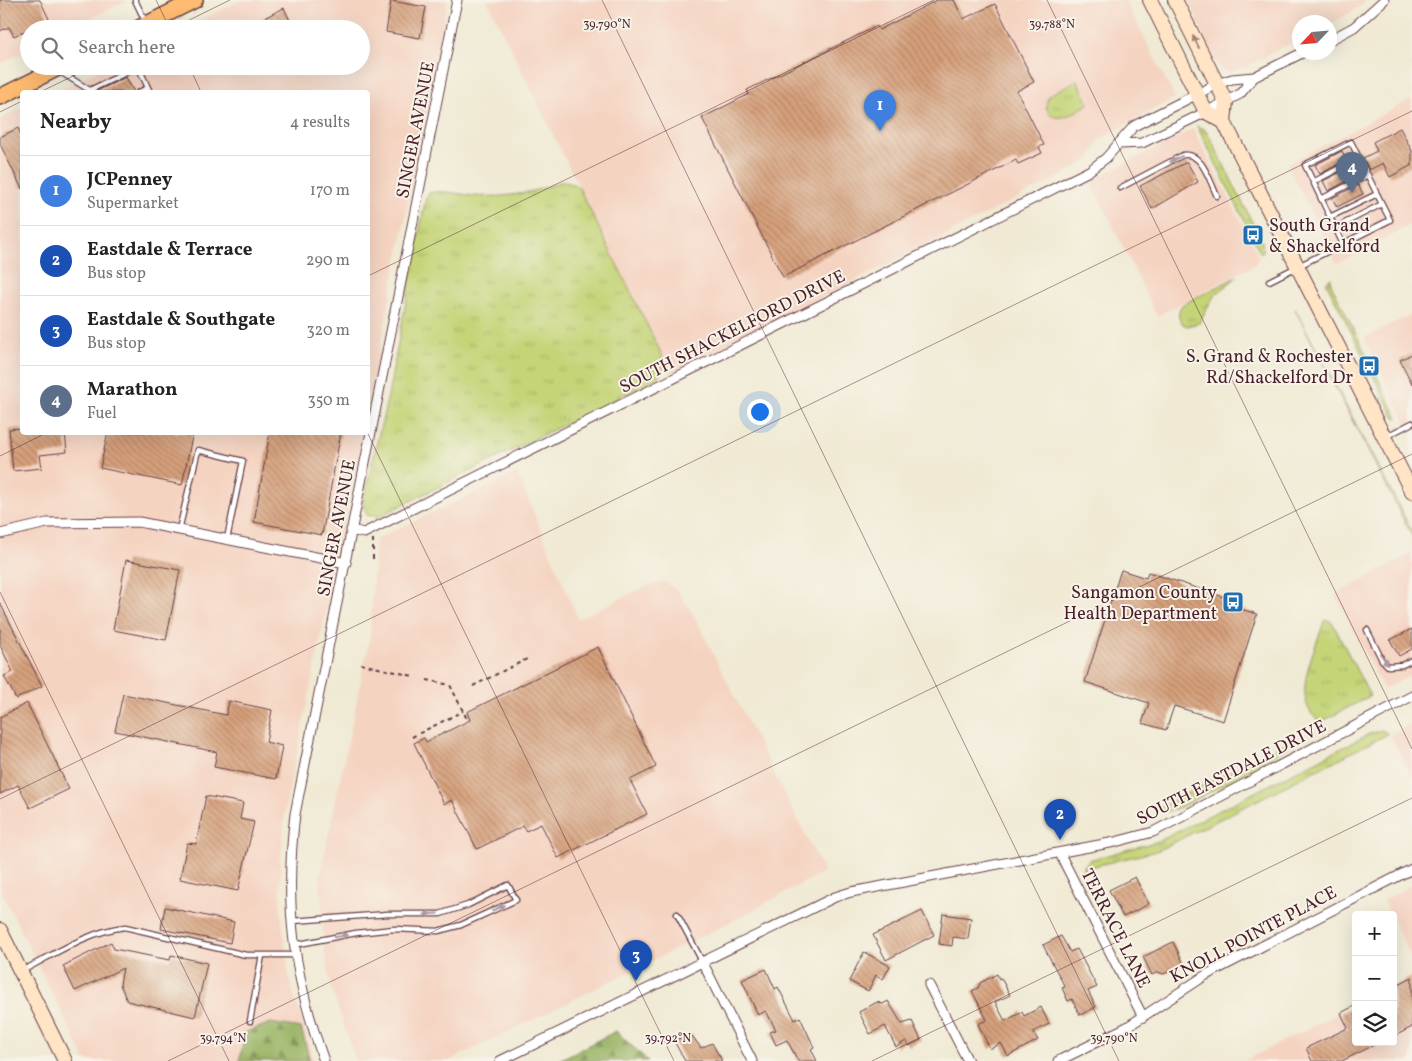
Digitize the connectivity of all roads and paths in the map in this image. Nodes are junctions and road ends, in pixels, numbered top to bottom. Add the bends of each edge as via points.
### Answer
1 (135, 0) edge
2 (195, 0) edge
3 (457, 0) edge
4 (1150, 0) edge
5 (1175, 0) edge
6 (1384, 0) edge
7 (139, 20) edge
8 (155, 20) edge
9 (1337, 36) edge
10 (1292, 58) edge
11 (45, 75) edge
12 (69, 75) edge
13 (121, 75) edge
14 (142, 75) edge
15 (1254, 77) junction
16 (1217, 84) junction
17 (90, 90) edge
18 (93, 90) edge
19 (149, 90) edge
20 (1197, 94) junction
21 (0, 97) edge
22 (1226, 102) junction
23 (1206, 112) junction
24 (1224, 122) junction
25 (1120, 144) junction
26 (1359, 158) junction
27 (1368, 175) junction
28 (1313, 182) junction
29 (1120, 188) dead end
30 (1377, 194) junction
31 (1217, 196) dead end
32 (1321, 199) junction
33 (1382, 204) junction
34 (1330, 217) junction
35 (1335, 228) junction
36 (1343, 244) junction
37 (1298, 267) junction
38 (1269, 281) dead end
39 (1412, 423) edge
40 (1384, 438) junction
41 (1412, 492) edge
42 (179, 530) junction
43 (351, 530) junction
44 (0, 534) edge
45 (373, 538) dead end
46 (227, 539) junction
47 (373, 559) dead end
48 (346, 563) junction
49 (1367, 630) dead end
50 (529, 658) dead end
51 (1412, 660) edge
52 (361, 664) dead end
53 (412, 676) dead end
54 (427, 680) dead end
55 (473, 686) dead end
56 (460, 692) dead end
57 (455, 695) junction
58 (1412, 696) edge
59 (463, 711) junction
60 (467, 719) dead end
61 (412, 737) dead end
62 (1060, 854) junction
63 (1412, 869) edge
64 (677, 914) dead end
65 (291, 921) junction
66 (0, 930) edge
67 (293, 945) junction
68 (262, 955) junction
69 (294, 955) junction
70 (702, 962) junction
71 (21, 972) junction
72 (929, 985) dead end
73 (1143, 1017) junction
74 (250, 1021) dead end
75 (65, 1061) edge
76 (324, 1061) edge
77 (500, 1061) edge
78 (752, 1061) edge
79 (968, 1061) edge
80 (1058, 1061) edge

1 - 7 lane
2 - 8 main road
3 - 43 street, SINGER AVENUE
4 - 20 main road
16 -> 5 main road
6 - 9 street via 1354,27
10 - 15 street, SOUTH SHACKELFORD DRIVE
11 - 21 main road
12 - 17 lane
13 - 18 lane
14 - 19 lane
15 - 16 street, SOUTH SHACKELFORD DRIVE via 1232,78
15 - 22 street, SOUTH SHACKELFORD DRIVE via 1240,94
16 - 20 street, SOUTH SHACKELFORD DRIVE
16 - 22 main road
20 - 23 main road
20 - 25 street, SOUTH SHACKELFORD DRIVE via 1134,126
22 - 23 street, SOUTH SHACKELFORD DRIVE
22 - 24 main road
23 - 24 main road
23 - 25 street, SOUTH SHACKELFORD DRIVE via 1142,143
24 - 37 main road
25 - 43 street, SOUTH SHACKELFORD DRIVE via 1098,165 1042,194 364,533
26 - 27 lane
26 - 28 lane
26 - 28 lane via 1351,142 1305,165
27 - 30 lane
27 - 32 lane
28 - 32 lane
31 -> 29 lane via 1202,164 1190,154
30 - 33 lane
30 - 34 lane
32 - 34 lane
33 - 35 lane
33 - 36 lane via 1390,220
34 - 35 lane
35 - 36 lane
36 - 37 lane
37 - 38 lane
37 - 40 main road
39 - 40 lane
40 - 41 main road
42 - 44 street via 139,522 78,521 47,523
42 - 46 street
42 - 46 lane via 198,450 243,461
43 - 48 street, SINGER AVENUE
45 - 47 path
46 - 48 street
48 - 65 street, SINGER AVENUE via 295,814 289,879
49 -> 51 lane via 1388,666 1402,666
50 - 55 path
52 - 53 path
54 - 57 path via 450,685
56 - 57 path
57 - 59 path
58 - 62 street, SOUTH EASTDALE DRIVE via 1153,832
59 - 60 path
59 - 61 path
62 - 70 street, SOUTH EASTDALE DRIVE via 851,892 812,906
62 - 73 street, TERRACE LANE
63 - 73 street, KNOLL POINTE PLACE via 1206,975
64 - 70 lane
65 - 67 street, SINGER AVENUE
67 -> 65 lane via 394,929 438,931 461,925 516,900 508,885 468,905 440,914
66 - 71 main road
67 - 69 street, SINGER AVENUE
68 - 69 lane
68 - 71 lane via 246,955 125,927 94,935
68 - 74 lane
69 - 76 street, SINGER AVENUE via 304,1000
70 - 77 street, SOUTH EASTDALE DRIVE
70 - 78 street
71 - 75 main road
72 - 79 street
73 - 80 street, KNOLL POINTE PLACE

